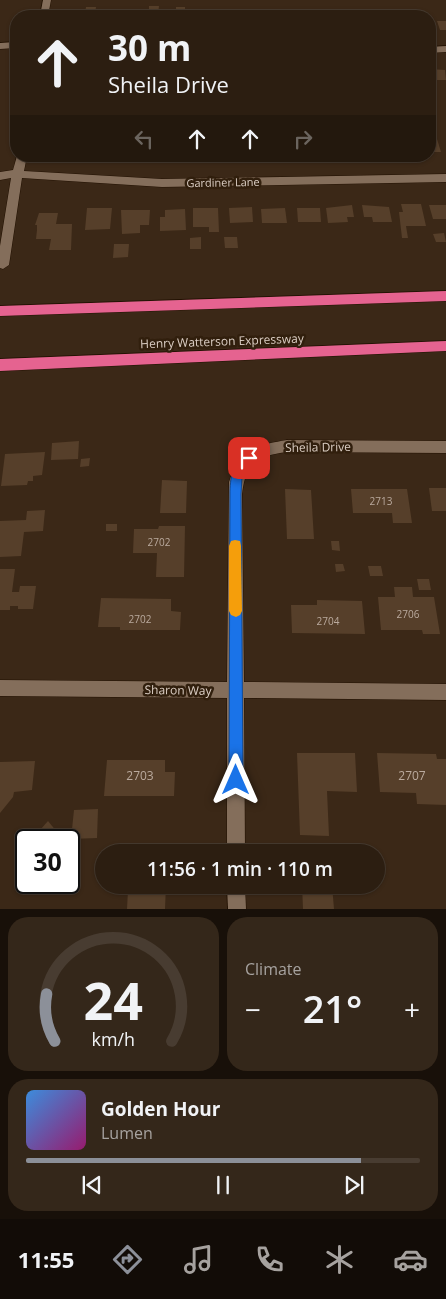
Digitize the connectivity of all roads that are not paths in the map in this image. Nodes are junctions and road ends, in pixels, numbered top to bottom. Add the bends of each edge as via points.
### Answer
1 (20, 162) edge
2 (17, 175) junction
3 (0, 176) edge
4 (446, 178) edge
5 (3, 265) dead end
6 (446, 296) edge
7 (0, 311) edge
8 (446, 346) edge
9 (0, 365) edge
10 (446, 447) edge
11 (0, 688) edge
12 (236, 690) junction
13 (446, 692) edge
14 (236, 844) edge
15 (236, 894) edge
16 (237, 909) edge

1 - 2 street
2 - 3 street, Gardiner Lane
2 - 4 street, Gardiner Lane via 162,183
2 - 5 street
6 - 7 highway
8 - 9 highway, Henry Watterson Expressway
10 - 12 street, Sheila Drive via 287,446 264,451 241,466 236,477 235,494
11 - 12 street, Sharon Way
12 - 13 street, Sharon Way
12 - 14 street, Sheila Drive
15 - 16 street

